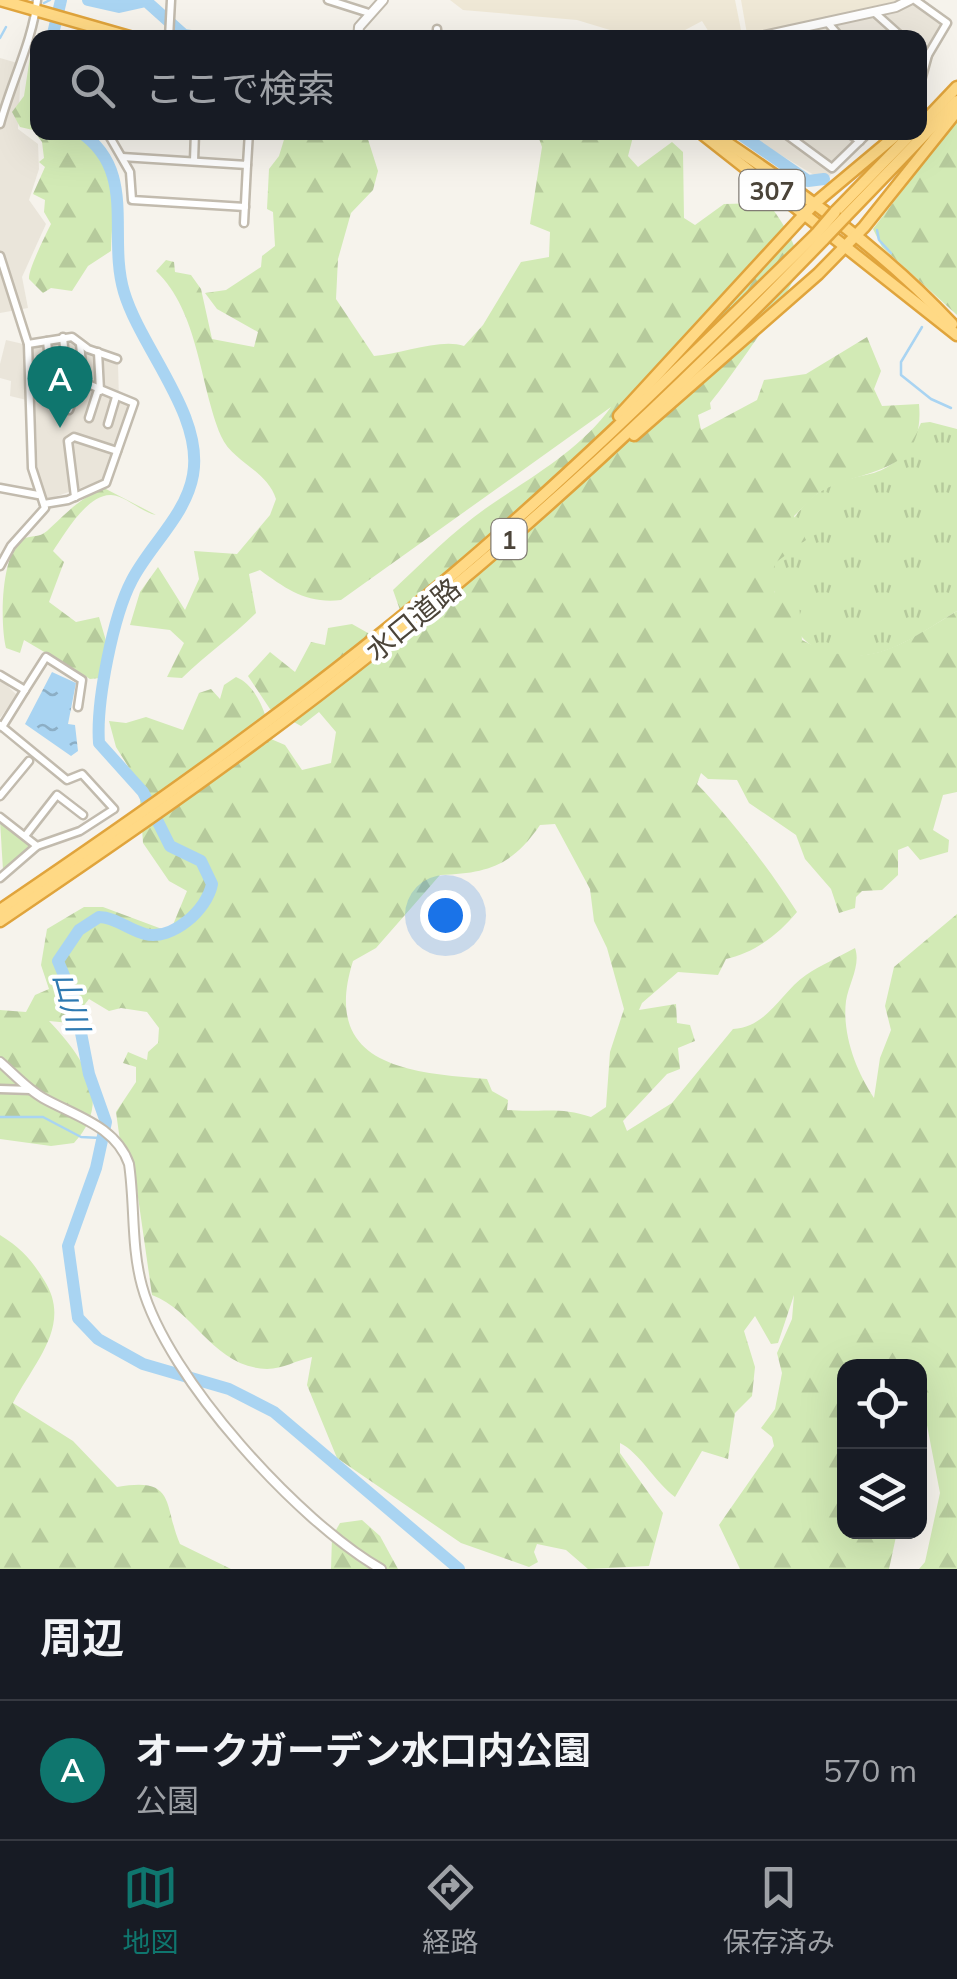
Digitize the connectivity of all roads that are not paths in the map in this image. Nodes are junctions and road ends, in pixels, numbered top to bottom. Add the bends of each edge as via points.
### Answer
1 (0, 0) edge
2 (171, 0) edge
3 (328, 0) edge
4 (383, 0) edge
5 (913, 0) edge
6 (37, 5) edge
7 (369, 12) junction
8 (874, 12) junction
9 (827, 22) junction
10 (104, 30) edge
11 (171, 30) edge
12 (361, 30) edge
13 (797, 30) edge
14 (834, 30) edge
15 (895, 30) edge
16 (928, 55) joint
17 (927, 59) edge
18 (957, 85) edge
19 (957, 101) edge
20 (927, 110) edge
21 (957, 111) edge
22 (927, 118) edge
23 (0, 124) edge
24 (927, 130) edge
25 (112, 140) edge
26 (195, 140) edge
27 (249, 140) edge
28 (710, 140) edge
29 (722, 140) edge
30 (794, 140) edge
31 (858, 140) edge
32 (890, 140) edge
33 (906, 140) edge
34 (917, 140) edge
35 (860, 142) joint
36 (122, 157) junction
37 (194, 162) junction
38 (247, 166) junction
39 (814, 204) junction
40 (245, 207) junction
41 (804, 214) junction
42 (840, 214) junction
43 (872, 218) junction
44 (244, 223) dead end
45 (820, 236) junction
46 (856, 236) junction
47 (846, 246) junction
48 (874, 251) junction
49 (0, 256) edge
50 (957, 332) edge
51 (63, 338) junction
52 (47, 341) junction
53 (80, 342) junction
54 (28, 344) junction
55 (98, 352) junction
56 (117, 358) dead end
57 (67, 378) junction
58 (51, 380) junction
59 (30, 382) junction
60 (82, 382) junction
61 (99, 390) junction
62 (116, 397) junction
63 (69, 410) dead end
64 (89, 418) dead end
65 (108, 424) dead end
66 (615, 444) junction
67 (117, 451) junction
68 (587, 455) junction
69 (0, 488) edge
70 (40, 495) junction
71 (76, 497) junction
72 (44, 504) junction
73 (0, 566) edge
74 (0, 675) edge
75 (25, 690) junction
76 (78, 707) dead end
77 (1, 726) edge
78 (29, 760) dead end
79 (0, 796) edge
80 (164, 803) junction
81 (83, 815) dead end
82 (0, 817) edge
83 (138, 821) junction
84 (25, 836) junction
85 (38, 846) junction
86 (0, 878) edge
87 (0, 910) edge
88 (0, 921) edge
89 (0, 1062) edge
90 (0, 1088) edge
91 (32, 1090) junction
92 (382, 1569) edge

1 - 6 highway
2 - 11 street
3 - 7 street
4 - 7 street
5 - 8 street
5 - 16 street via 947,23
6 - 10 highway
6 - 23 street
7 - 12 street
8 - 9 street
8 - 15 street
9 - 13 street
9 - 14 street
16 - 17 street
18 - 20 highway
18 - 22 highway
19 - 24 highway, 水口道路 / 1
21 - 43 highway, 1
25 - 36 street
26 - 37 street
27 - 38 street
28 - 41 highway, 307
29 - 39 highway, 307
30 - 35 street via 832,168
31 - 35 street
32 - 39 highway, 1
33 - 42 highway, 水口道路 / 1
34 - 42 highway, 水口道路 / 1
36 - 37 street
36 - 40 street via 134,186 132,200
37 - 38 street
38 - 40 street
39 - 41 highway, 1
39 - 46 highway, 307
40 - 44 street
41 - 47 highway, 307
41 - 68 highway, 1
42 - 45 highway, 水口道路 / 1, bridge
43 - 46 highway, 1
43 - 48 highway
45 - 66 highway, 水口道路 / 1
45 - 68 highway, 水口道路 / 1
46 - 47 highway, 1
46 - 48 highway, 307
47 - 50 highway, 307
47 - 66 highway, 1 via 636,433
48 - 50 highway, 307
49 - 54 street
51 - 52 street
51 - 53 street
51 - 57 street
52 - 54 street
52 - 58 street
53 - 55 street
53 - 60 street
54 - 59 street
55 - 56 street
55 - 61 street
57 - 58 street
57 - 60 street
58 - 59 street
59 - 70 street via 32,468
60 - 61 street
60 - 63 street
61 - 62 street
61 - 64 street
62 - 65 street
62 - 67 street via 134,403
66 - 80 highway, 水口道路 / 1 via 396,634
67 - 71 street via 106,483
67 - 71 street via 68,441
68 - 80 highway, 水口道路 / 1 via 363,648
69 - 70 street
70 - 72 street
71 - 72 street
72 - 73 street
74 - 75 street
75 - 76 street via 46,657 82,680
75 - 77 street
77 - 85 street via 67,780 82,774 114,808 80,831
78 - 79 street
80 - 83 highway, 水口道路 / 1
81 - 84 street via 58,795
82 - 84 street
83 - 87 highway, 水口道路 / 1
83 - 88 highway, 水口道路 / 1
84 - 85 street
85 - 86 street
89 - 91 street
90 - 91 street
91 - 92 street via 110,1135 129,1164 142,1285 192,1386 311,1518

